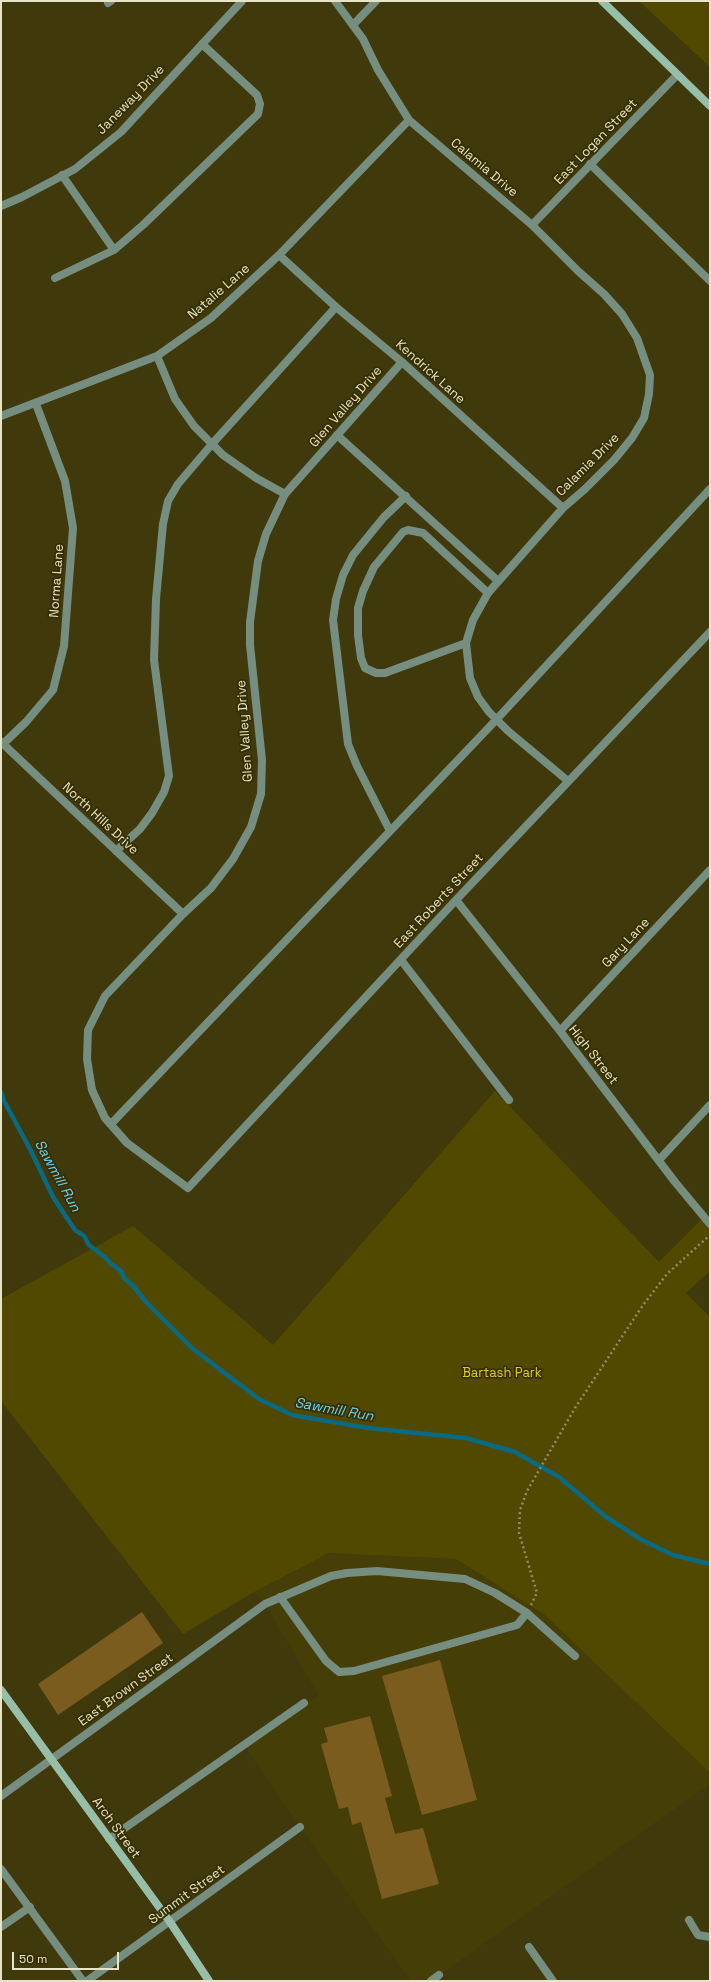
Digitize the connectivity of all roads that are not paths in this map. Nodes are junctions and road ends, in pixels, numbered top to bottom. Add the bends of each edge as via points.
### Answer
1 (242, 1) edge
2 (336, 1) edge
3 (376, 1) edge
4 (602, 1) edge
5 (353, 25) junction
6 (202, 44) junction
7 (677, 75) junction
8 (710, 106) edge
9 (409, 120) junction
10 (590, 164) junction
11 (62, 176) junction
12 (1, 206) edge
13 (532, 225) junction
14 (114, 250) junction
15 (279, 256) junction
16 (55, 278) dead end
17 (710, 281) edge
18 (336, 307) junction
19 (156, 356) junction
20 (402, 362) junction
21 (36, 404) junction
22 (1, 416) edge
23 (337, 435) junction
24 (212, 444) junction
25 (710, 489) edge
26 (285, 494) junction
27 (406, 496) junction
28 (563, 508) junction
29 (498, 581) junction
30 (488, 593) junction
31 (710, 632) edge
32 (466, 643) junction
33 (496, 720) junction
34 (2, 743) edge
35 (568, 781) junction
36 (390, 831) junction
37 (116, 851) junction
38 (710, 870) edge
39 (456, 900) junction
40 (183, 914) junction
41 (401, 960) junction
42 (560, 1031) junction
43 (509, 1100) dead end
44 (710, 1105) edge
45 (111, 1124) junction
46 (659, 1160) junction
47 (188, 1188) joint
48 (710, 1224) edge
49 (280, 1596) junction
50 (527, 1613) junction
51 (575, 1656) dead end
52 (1, 1690) edge
53 (304, 1703) dead end
54 (51, 1760) junction
55 (1, 1796) edge
56 (300, 1827) dead end
57 (109, 1839) junction
58 (1, 1869) edge
59 (30, 1907) junction
60 (689, 1920) dead end
61 (170, 1922) junction
62 (1, 1927) edge
63 (710, 1937) edge
64 (529, 1947) dead end
65 (439, 1975) dead end
66 (83, 1981) edge
67 (87, 1981) edge
68 (209, 1981) edge
69 (431, 1981) edge
70 (553, 1981) edge

1 - 6 street, Janeway Drive
2 - 5 street, Calamia Drive
3 - 5 street
4 - 7 street
5 - 9 street, Calamia Drive
6 - 11 street, Janeway Drive via 121,132
6 - 14 street via 257,95 260,104 258,114
7 - 8 street
7 - 10 street, East Logan Street
9 - 13 street, Calamia Drive
9 - 15 street, Natalie Lane
10 - 13 street, East Logan Street
10 - 17 street
11 - 12 street, Janeway Drive
11 - 14 street
13 - 28 street, Calamia Drive via 622,314 637,338 650,375 644,418 632,438 614,460
14 - 16 street
15 - 18 street, Kendrick Lane
15 - 19 street, Natalie Lane via 211,318
18 - 20 street, Kendrick Lane
18 - 24 street
19 - 21 street, Natalie Lane
19 - 24 street via 175,399 194,426
20 - 23 street, Glen Valley Drive
20 - 28 street, Kendrick Lane
21 - 22 street, Natalie Lane
21 - 34 street, Norma Lane via 65,481 73,528 64,646 53,690 26,722
23 - 26 street, Glen Valley Drive
23 - 27 street
24 - 26 street via 256,478
24 - 37 street via 178,484 168,501 162,524 154,660 169,776 164,792 152,813 140,829
25 - 33 street
26 - 40 street, Glen Valley Drive via 262,547 252,594 250,645 262,760 261,794 251,827 233,859 211,888
27 - 29 street
27 - 36 street via 384,517 353,555 343,575 333,620 348,744
28 - 29 street, Calamia Drive
29 - 30 street, Calamia Drive
30 - 32 street, Calamia Drive via 473,620
30 - 32 street via 423,533 408,530 403,532 378,562 363,591 358,608 358,635 365,668 376,673 385,673
31 - 35 street, East Roberts Street
32 - 33 street, Calamia Drive via 470,678 478,697
33 - 35 street, Calamia Drive
33 - 36 street
34 - 37 street, North Hills Drive
35 - 39 street, East Roberts Street
36 - 45 street
37 - 40 street, North Hills Drive
38 - 42 street, Gary Lane
39 - 41 street, East Roberts Street
39 - 42 street, High Street
40 - 45 street, Glen Valley Drive via 105,996 88,1030 87,1059 92,1090 105,1118
41 - 43 street
41 - 47 street, East Roberts Street
42 - 46 street, High Street
44 - 46 street
45 - 47 street, Glen Valley Drive via 127,1143
46 - 48 street, High Street
49 - 50 street, East Brown Street via 332,1576 347,1573 414,1573 465,1579 495,1593
49 - 50 street via 326,1661 339,1672 354,1671 517,1624
49 - 54 street, East Brown Street via 264,1604
50 - 51 street, East Brown Street
52 - 54 street, Arch Street
53 - 57 street
54 - 55 street, East Brown Street
54 - 57 street, Arch Street
56 - 61 street, Summit Street
57 - 61 street, Arch Street
58 - 59 street
59 - 62 street
59 - 66 street
60 - 63 street via 698,1935
61 - 67 street, Summit Street
61 - 68 street, Arch Street
64 - 70 street
65 - 69 street

